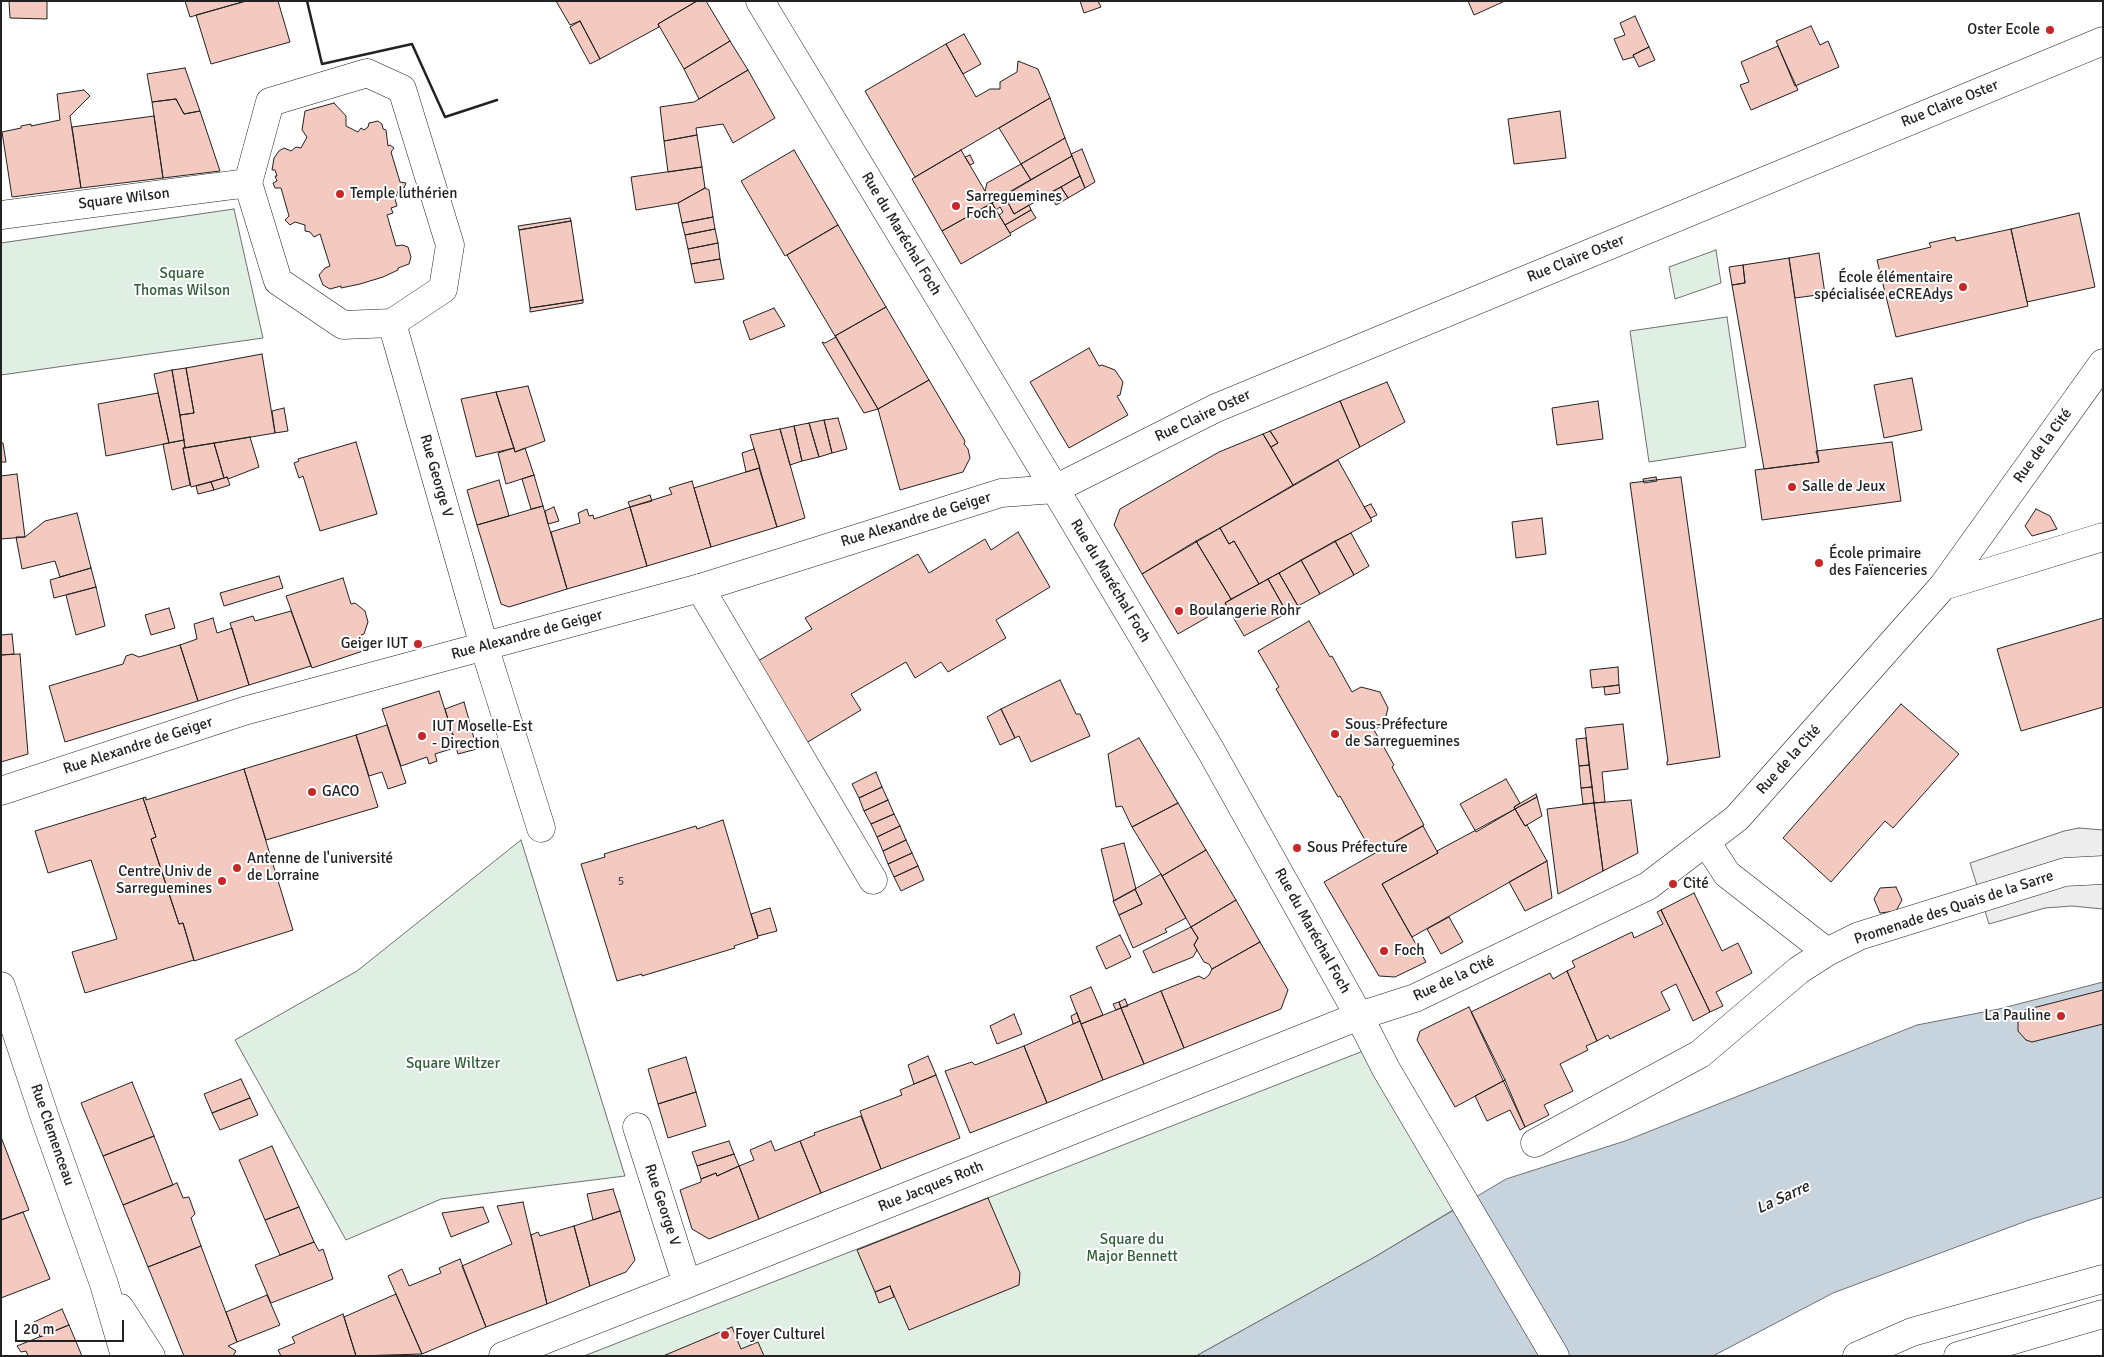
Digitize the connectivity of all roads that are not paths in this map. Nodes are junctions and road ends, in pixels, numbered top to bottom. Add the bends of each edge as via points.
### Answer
1 (760, 1) edge
2 (2103, 41) edge
3 (248, 183) junction
4 (1, 214) edge
5 (392, 323) junction
6 (2103, 363) edge
7 (1055, 489) junction
8 (2103, 537) edge
9 (1943, 586) junction
10 (700, 588) junction
11 (484, 646) junction
12 (1, 791) edge
13 (542, 828) dead end
14 (1706, 842) junction
15 (2103, 870) edge
16 (873, 880) dead end
17 (1827, 952) junction
18 (1, 986) edge
19 (1359, 1016) junction
20 (637, 1127) dead end
21 (1535, 1143) dead end
22 (2103, 1279) edge
23 (104, 1284) junction
24 (687, 1284) junction
25 (2103, 1314) edge
26 (125, 1356) edge
27 (151, 1356) edge
28 (502, 1356) edge
29 (1554, 1356) edge
30 (1857, 1356) edge
31 (1958, 1356) edge

1 - 7 street, Rue du Maréchal Foch
2 - 7 street, Rue Claire Oster via 1216,408
3 - 4 street, Square Wilson
3 - 5 street via 278,281 343,325
3 - 5 street via 270,102 367,73 402,88 450,245 443,289
5 - 11 street, Rue George V
6 - 9 street, Rue de la Cité
7 - 10 street, Rue Alexandre de Geiger via 1001,493
7 - 19 street, Rue du Maréchal Foch via 1211,751
8 - 9 street
9 - 14 street, Rue de la Cité via 1737,818
10 - 11 street, Rue Alexandre de Geiger
10 - 16 street
11 - 12 street, Rue Alexandre de Geiger via 244,711
11 - 13 street, Rue George V
14 - 17 street via 1727,874
14 - 19 street, Rue de la Cité via 1648,886 1415,998
15 - 17 street, Promenade des Quais de la Sarre via 2065,872 1859,936
17 - 21 street, Promenade des Quais de la Sarre via 1799,970 1700,1054
18 - 23 street, Rue Clemenceau
19 - 24 street, Rue Jacques Roth
19 - 29 street, Rue du Maréchal Foch via 1386,1069
20 - 24 street, Rue George V
22 - 30 street via 1912,1332
23 - 26 street, Rue Clemenceau
23 - 27 street, Rue Clemenceau
24 - 28 street, Rue Jacques Roth
25 - 31 street

